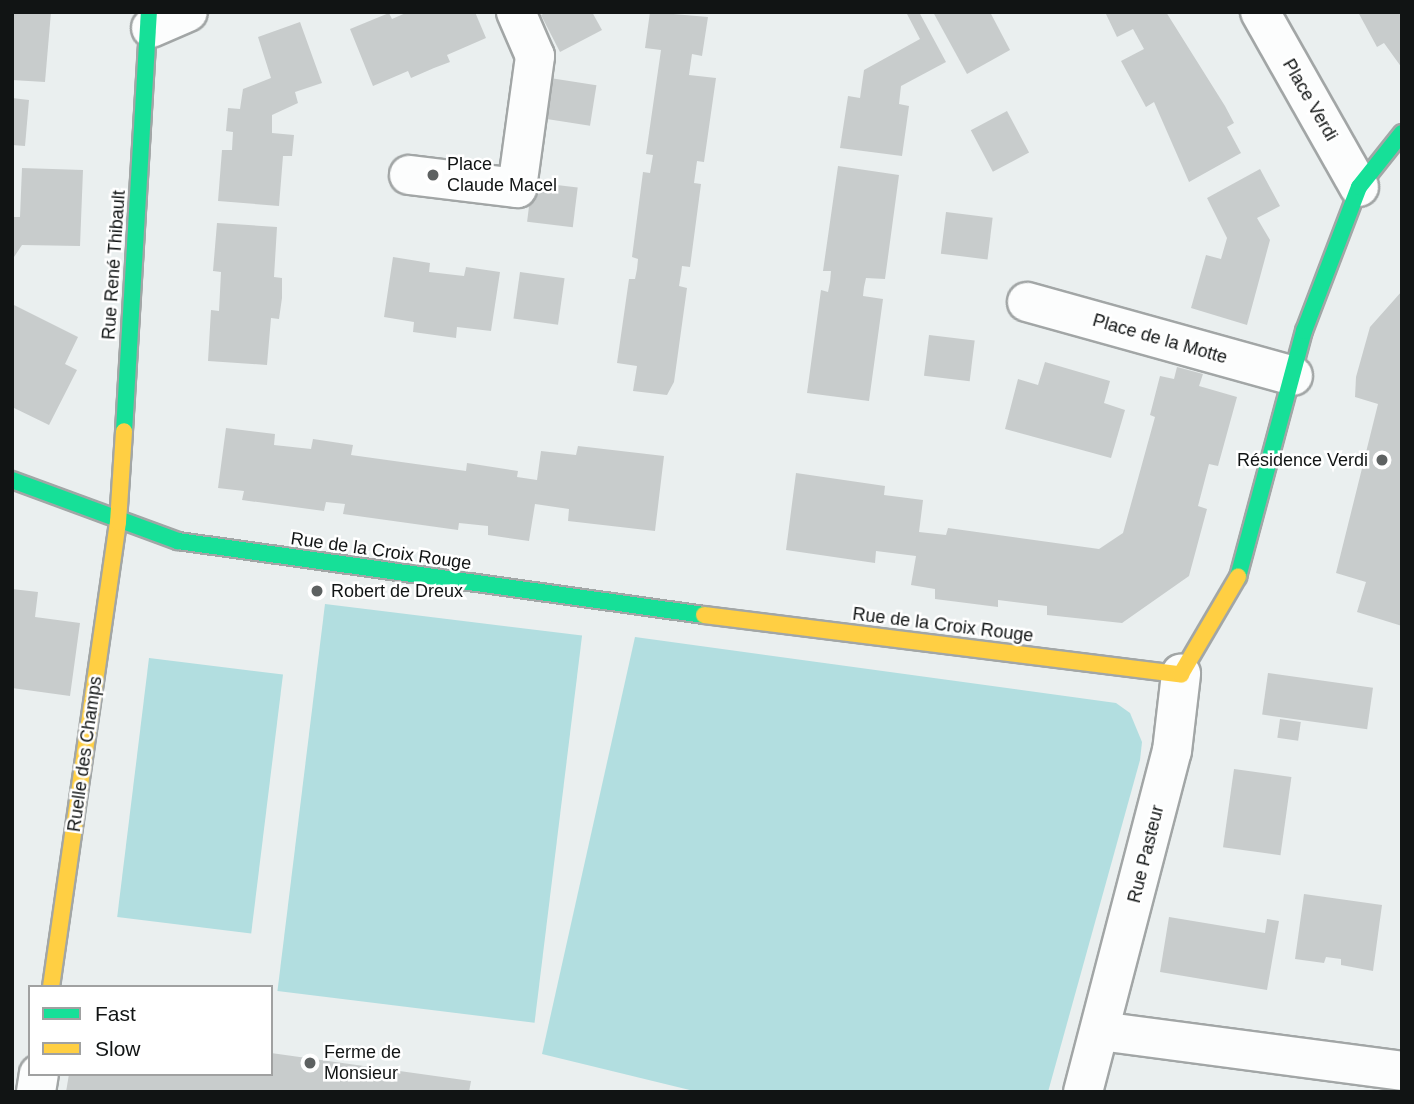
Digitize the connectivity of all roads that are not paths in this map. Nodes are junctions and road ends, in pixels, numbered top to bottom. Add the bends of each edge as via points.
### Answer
1 (188, 12) edge
2 (516, 12) edge
3 (1260, 12) edge
4 (150, 20) edge
5 (1402, 133) edge
6 (409, 175) dead end
7 (1359, 187) junction
8 (1027, 302) dead end
9 (1293, 376) junction
10 (12, 480) edge
11 (118, 522) junction
12 (1181, 674) junction
13 (51, 985) edge
14 (1100, 1031) junction
15 (1402, 1070) edge
16 (1083, 1092) edge

1 - 4 street
2 - 6 street via 535,56 517,188
3 - 7 street, Place Verdi
4 - 11 street, Rue René Thibault
5 - 7 street
7 - 9 street via 1304,331
8 - 9 street, Place de la Motte
9 - 12 street via 1234,591
10 - 11 street, Rue de la Croix Rouge
11 - 12 street, Rue de la Croix Rouge via 219,547 667,611
11 - 13 street, Ruelle des Champs
12 - 14 street, Rue Pasteur via 1172,751
14 - 15 street
14 - 16 street, Rue Pasteur

